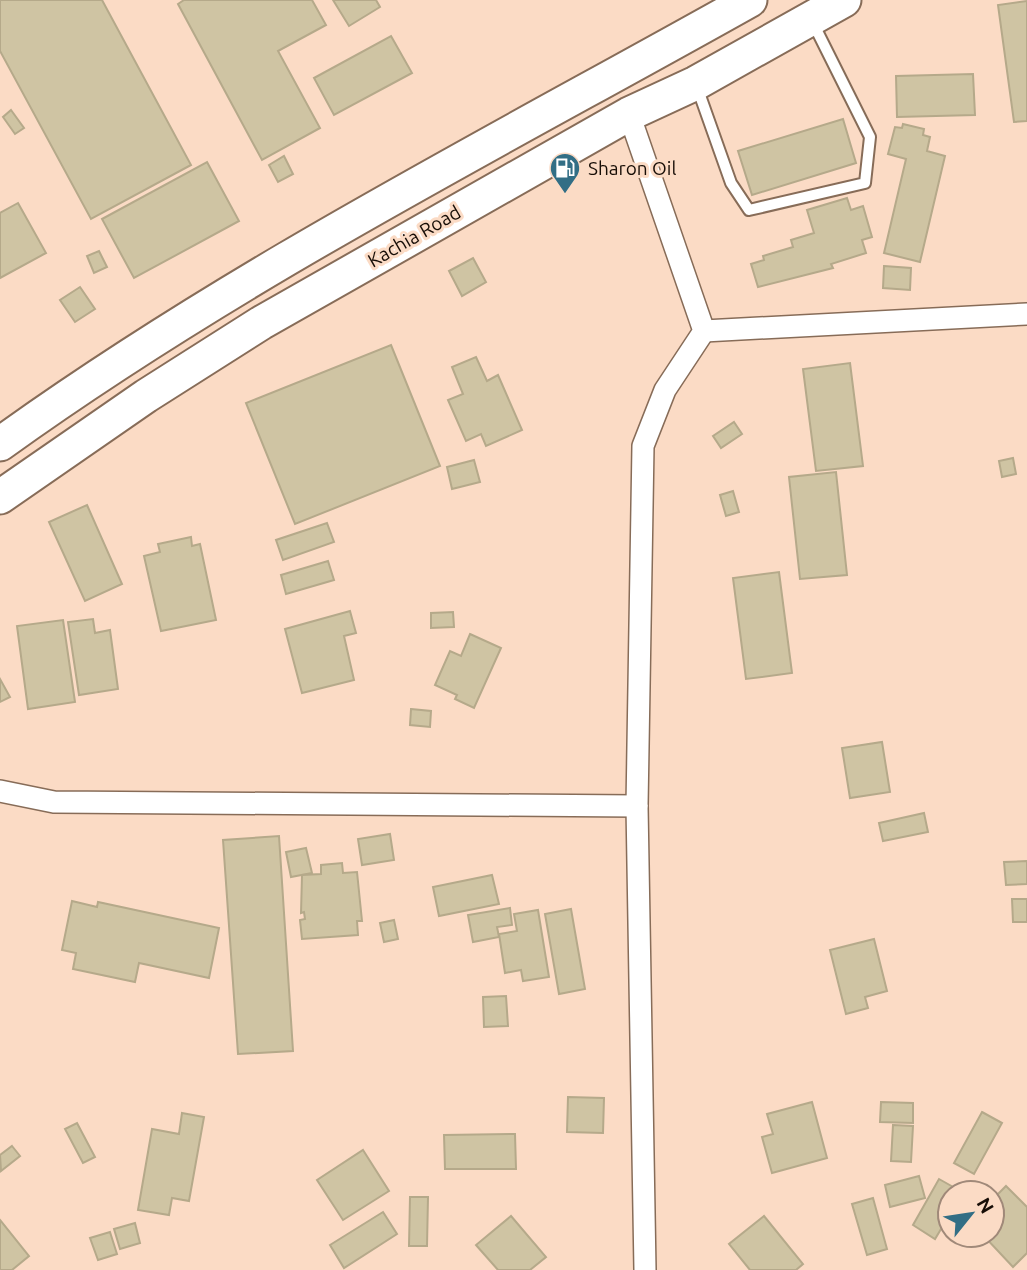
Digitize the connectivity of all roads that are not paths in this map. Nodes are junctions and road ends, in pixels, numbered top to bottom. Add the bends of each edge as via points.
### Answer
1 (750, 0) edge
2 (844, 0) edge
3 (811, 19) junction
4 (696, 83) junction
5 (629, 114) junction
6 (1027, 314) edge
7 (704, 331) junction
8 (0, 444) edge
9 (0, 497) edge
10 (0, 790) edge
11 (637, 806) junction
12 (645, 1270) edge

1 - 8 main road via 234,288 83,384
2 - 3 main road, Kachia Road
3 - 4 main road, Kachia Road
3 - 4 lane via 870,137 864,183 749,210 731,183
4 - 5 main road, Kachia Road
5 - 7 street
5 - 9 main road, Kachia Road via 261,323
6 - 7 street
7 - 11 street via 665,390 643,446
10 - 11 street via 54,802
11 - 12 street

